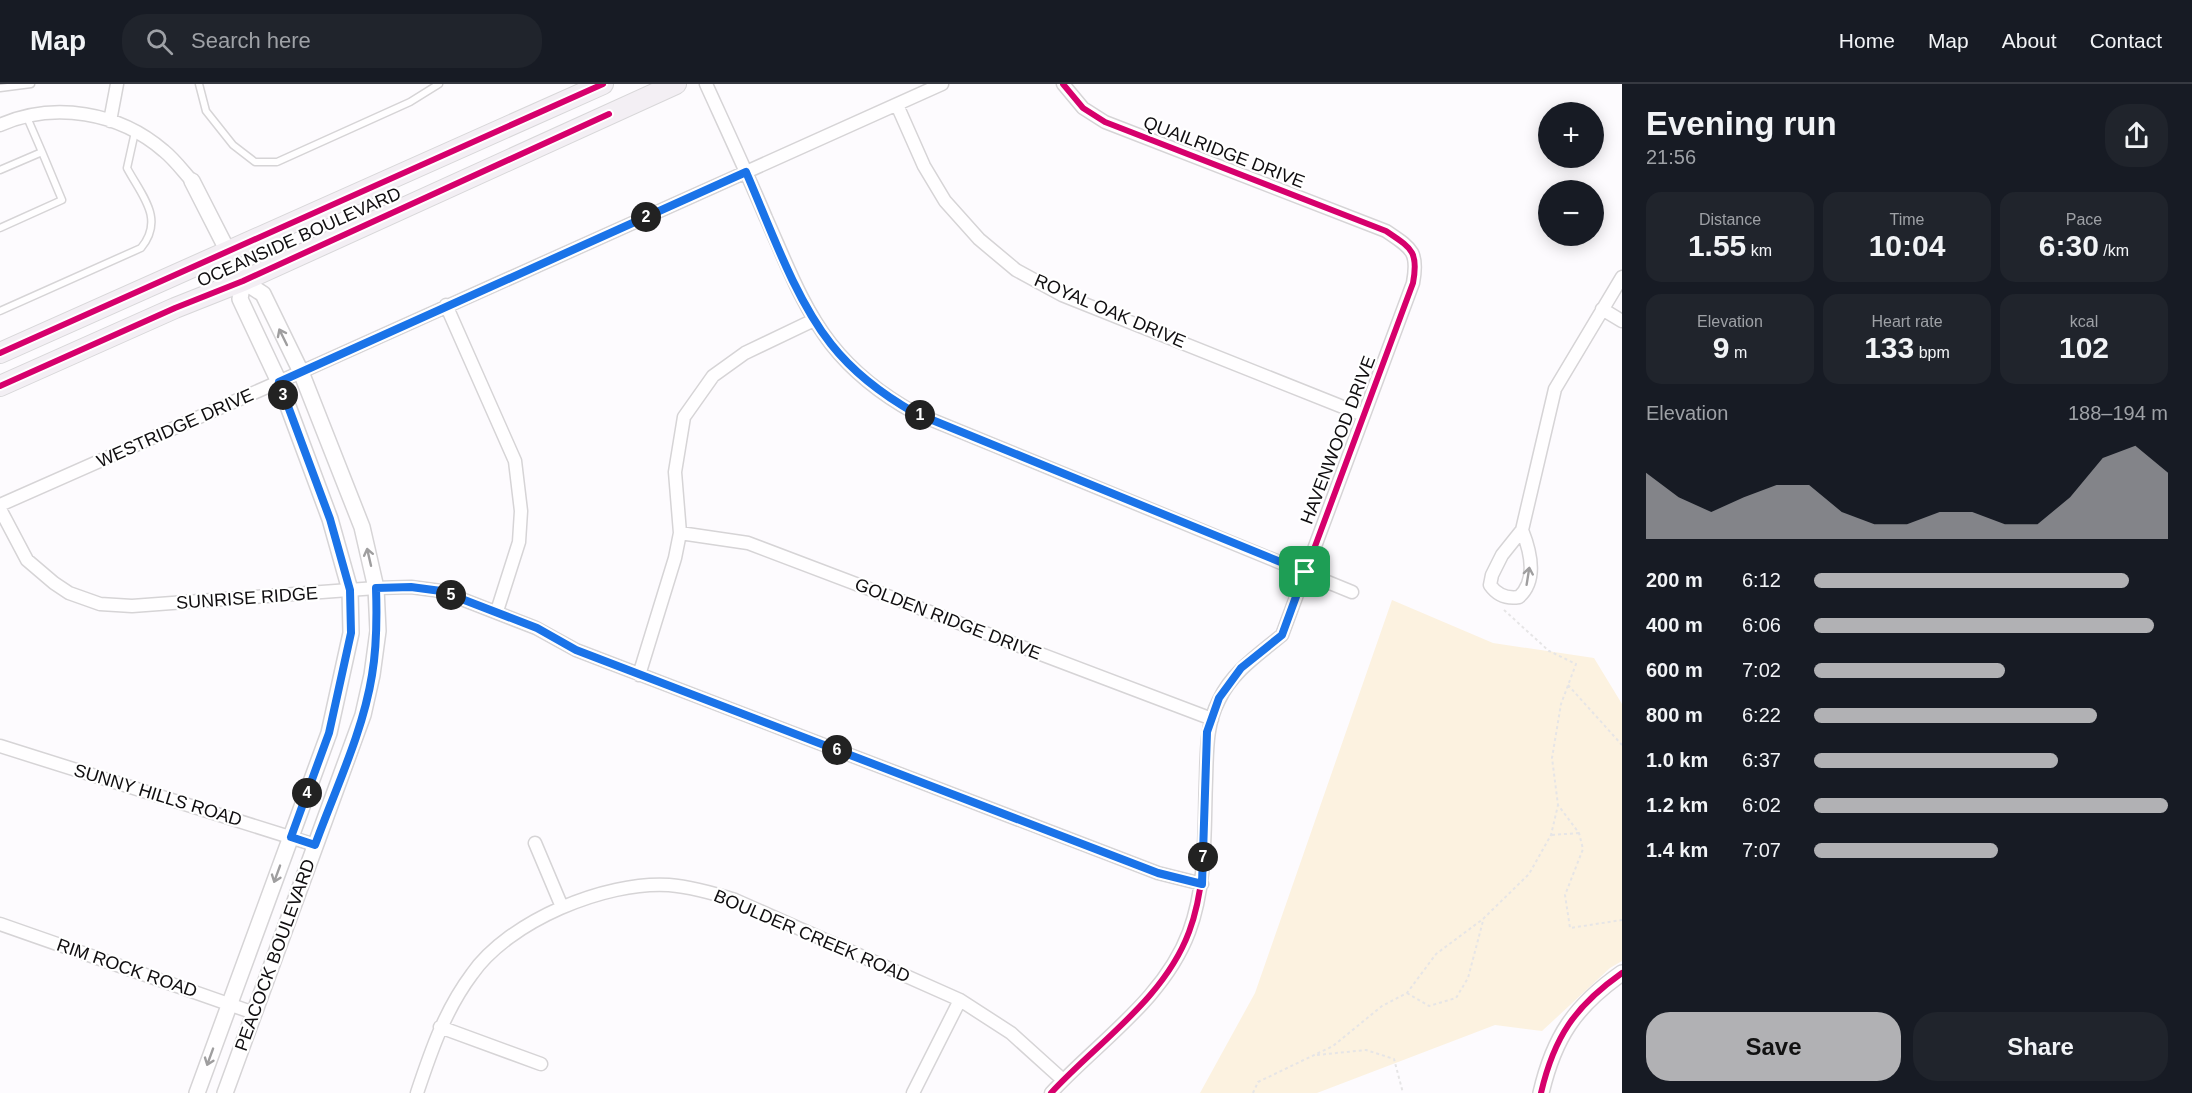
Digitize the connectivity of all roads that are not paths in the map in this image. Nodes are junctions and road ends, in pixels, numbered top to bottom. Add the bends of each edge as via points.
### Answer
1 (31, 84) edge
2 (117, 84) edge
3 (199, 84) edge
4 (439, 84) edge
5 (603, 84) edge
6 (676, 84) edge
7 (706, 84) edge
8 (942, 84) edge
9 (1063, 84) edge
10 (0, 88) edge
11 (897, 105) junction
12 (26, 115) junction
13 (1, 121) edge
14 (110, 121) junction
15 (135, 132) junction
16 (42, 152) junction
17 (0, 170) edge
18 (746, 172) junction
19 (192, 181) joint
20 (0, 228) edge
21 (1386, 231) joint
22 (228, 250) junction
23 (1622, 277) edge
24 (243, 281) junction
25 (446, 305) junction
26 (1602, 309) junction
27 (0, 311) edge
28 (814, 320) junction
29 (1622, 321) edge
30 (0, 353) edge
31 (301, 372) junction
32 (279, 382) junction
33 (0, 386) edge
34 (1363, 415) junction
35 (0, 507) edge
36 (1522, 530) junction
37 (680, 533) junction
38 (1305, 572) junction
39 (376, 588) junction
40 (350, 590) junction
41 (1352, 592) dead end
42 (497, 612) junction
43 (639, 675) junction
44 (1212, 719) junction
45 (0, 746) edge
46 (291, 837) junction
47 (536, 843) dead end
48 (315, 845) junction
49 (1202, 884) junction
50 (562, 907) junction
51 (0, 924) edge
52 (1622, 973) edge
53 (960, 1000) junction
54 (229, 1004) junction
55 (254, 1012) junction
56 (440, 1027) junction
57 (541, 1064) dead end
58 (1063, 1080) junction
59 (197, 1093) edge
60 (225, 1093) edge
61 (417, 1093) edge
62 (913, 1093) edge
63 (1051, 1093) edge
64 (1541, 1093) edge

1 - 10 lane
2 - 14 street
3 - 4 lane via 206,111 233,145 255,162 277,162 410,102
5 - 22 main road, OCEANSIDE BOULEVARD
6 - 24 main road, OCEANSIDE BOULEVARD
7 - 18 street
8 - 11 street, WESTRIDGE DRIVE
9 - 21 street, QUAILRIDGE DRIVE via 1083,108 1105,122
11 - 18 street, WESTRIDGE DRIVE
11 - 34 street, ROYAL OAK DRIVE via 945,201 979,239 1016,270 1062,295
12 - 13 street, PEACOCK BOULEVARD
12 - 14 street, PEACOCK BOULEVARD via 85,113
12 - 16 lane
14 - 15 street, PEACOCK BOULEVARD
15 - 19 street, PEACOCK BOULEVARD via 164,150
15 - 27 lane via 127,168 151,214 149,238 141,248
16 - 17 lane
16 - 20 lane via 62,200
18 - 25 street, WESTRIDGE DRIVE
18 - 28 street
19 - 22 street, PEACOCK BOULEVARD
21 - 34 street, HAVENWOOD DRIVE via 1410,247 1416,265 1413,283
22 - 24 street, PEACOCK BOULEVARD
22 - 30 main road, OCEANSIDE BOULEVARD
23 - 26 street
31 -> 24 street, PEACOCK BOULEVARD via 263,294
24 - 32 street, PEACOCK BOULEVARD via 240,299
24 - 33 main road, OCEANSIDE BOULEVARD
25 - 31 street, WESTRIDGE DRIVE
25 - 42 street via 515,461 521,511 519,542
26 - 29 street
26 - 36 street via 1555,389
28 - 37 street via 745,353 713,376 684,417 675,472
28 - 38 street via 859,373 915,413
31 - 32 street, WESTRIDGE DRIVE
39 -> 31 street, PEACOCK BOULEVARD via 362,527
32 - 35 street, WESTRIDGE DRIVE
32 - 40 street, PEACOCK BOULEVARD via 330,519
34 - 38 street, HAVENWOOD DRIVE
35 - 40 street, SUNRISE RIDGE via 27,560 54,583 100,604 132,606
36 -> 36 street via 1492,575 1490,585 1503,596 1519,597 1529,582 1528,546
37 - 43 street
37 - 44 street, GOLDEN RIDGE DRIVE via 748,543
38 - 41 street
38 - 44 street, HAVENWOOD DRIVE via 1282,635 1241,668 1219,698
39 - 40 street, SUNRISE RIDGE
39 - 42 street, SUNRISE RIDGE via 441,591
39 - 48 street, PEACOCK BOULEVARD via 378,631 365,705
40 - 46 street, PEACOCK BOULEVARD via 351,633 329,733
42 - 43 street, SUNRISE RIDGE
43 - 49 street, SUNRISE RIDGE via 1158,873
44 - 49 street, HAVENWOOD DRIVE via 1207,732
45 - 46 street, SUNNY HILLS ROAD
46 - 48 street, SUNNY HILLS ROAD
46 -> 54 street, PEACOCK BOULEVARD
47 - 50 street
48 - 55 street, PEACOCK BOULEVARD
49 - 58 street, HAVENWOOD DRIVE via 1181,951 1151,995
50 - 53 street, BOULDER CREEK ROAD via 585,897 639,887 701,889 735,900
50 - 56 street, BOULDER CREEK ROAD via 536,920 495,950 472,973
51 - 54 street, RIM ROCK ROAD
52 - 64 street via 1597,990 1569,1021 1548,1063
53 - 58 street, BOULDER CREEK ROAD via 1011,1033
53 - 62 street
54 - 55 street, RIM ROCK ROAD
54 -> 59 street, PEACOCK BOULEVARD
55 - 60 street, PEACOCK BOULEVARD
56 - 57 street
56 - 61 street, BOULDER CREEK ROAD
58 - 63 street, HAVENWOOD DRIVE

